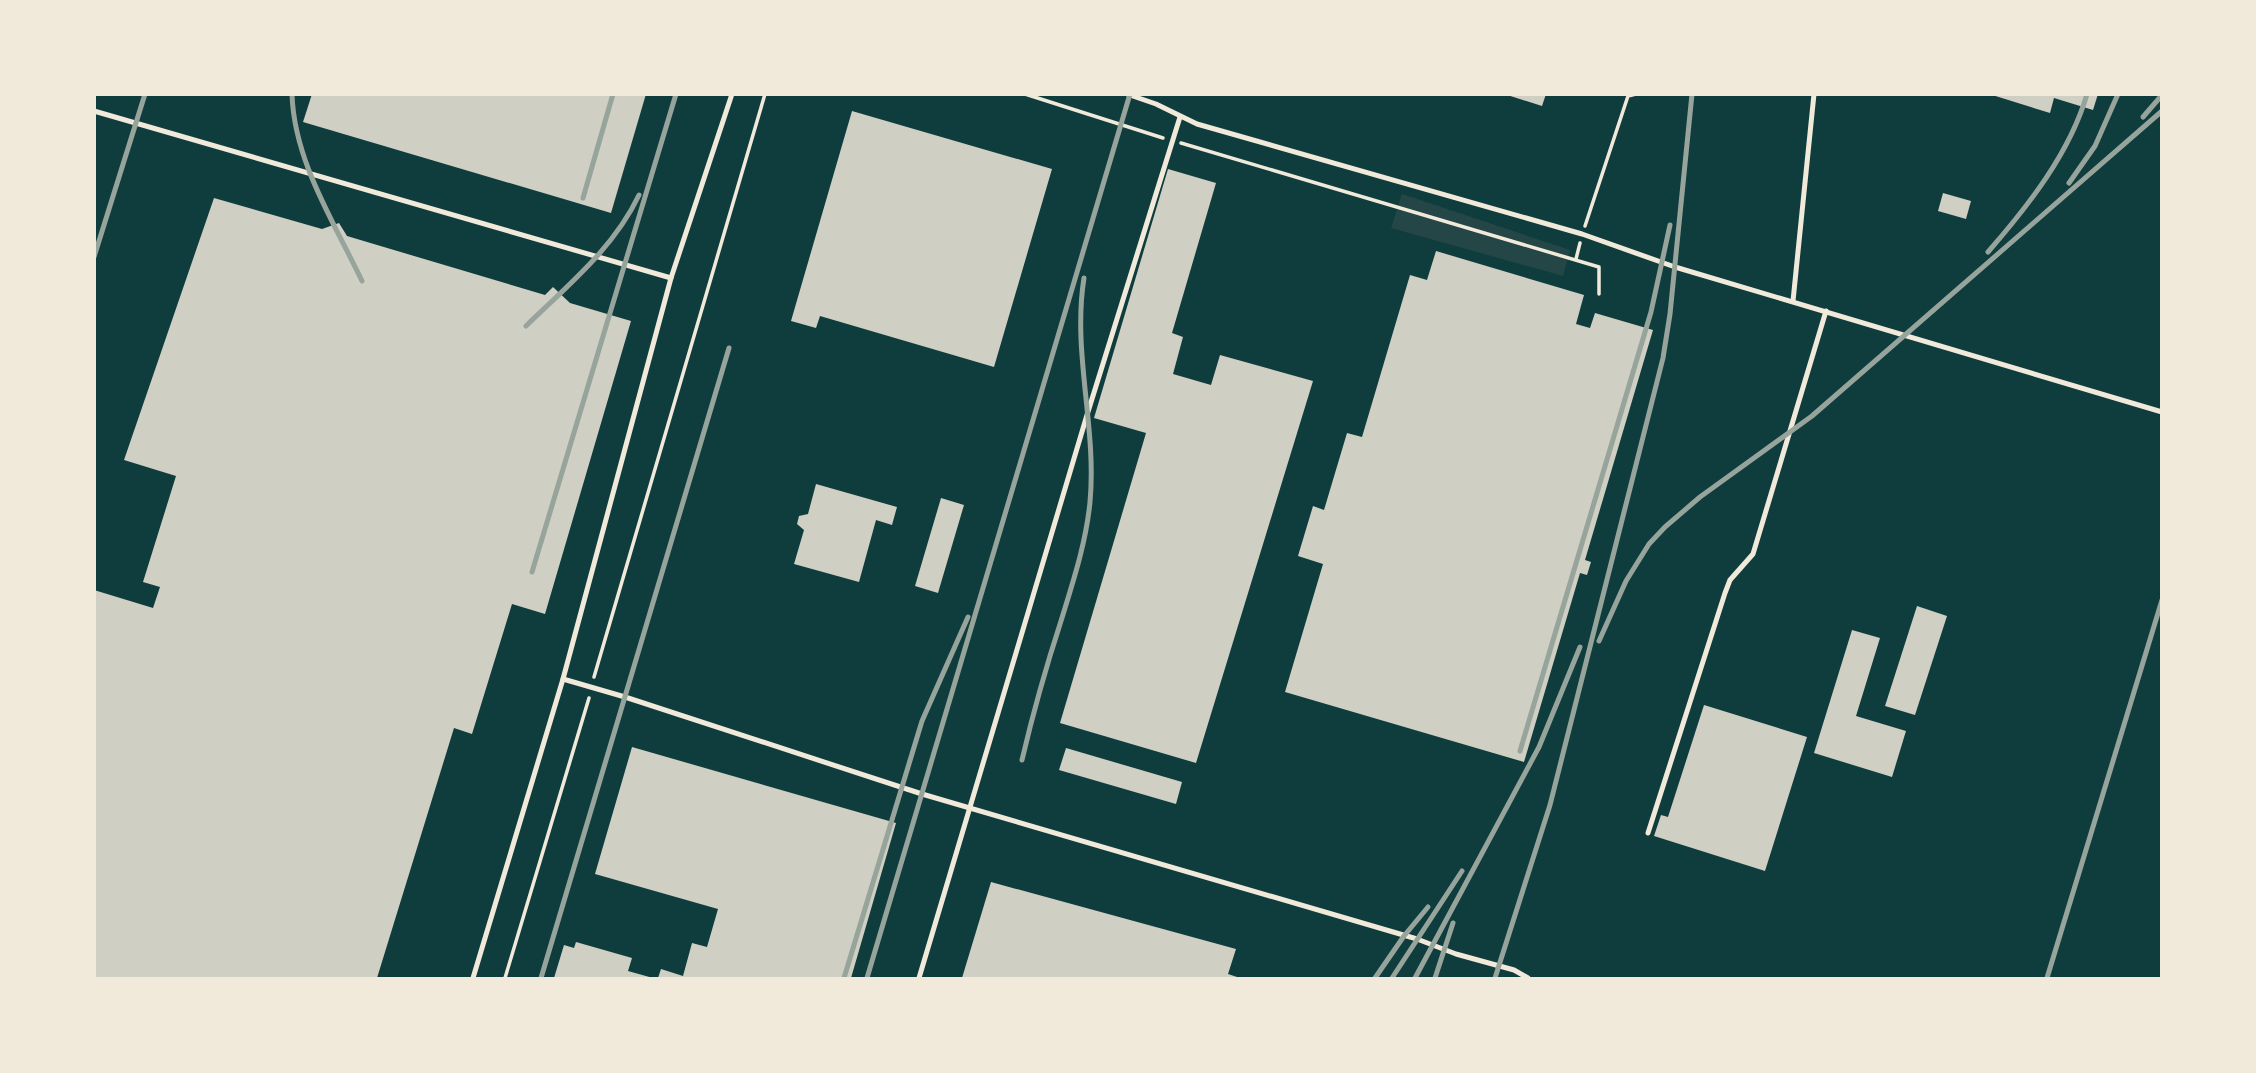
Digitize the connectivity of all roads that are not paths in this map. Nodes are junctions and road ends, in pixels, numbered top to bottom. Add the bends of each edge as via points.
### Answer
1 (732, 94) edge
2 (1127, 94) edge
3 (1814, 94) edge
4 (94, 111) edge
5 (1180, 117) junction
6 (671, 278) junction
7 (1793, 301) junction
8 (1826, 311) junction
9 (2161, 412) edge
10 (563, 680) junction
11 (971, 807) junction
12 (1648, 833) dead end
13 (473, 978) edge
14 (919, 978) edge
15 (1528, 978) edge

1 - 6 lane
2 - 5 lane
3 - 7 lane
4 - 6 lane
5 - 7 lane via 1582,234
5 - 11 lane
6 - 10 lane
7 - 8 lane
8 - 9 lane
8 - 12 lane via 1753,554 1730,580 1725,593
10 - 11 lane
10 - 13 lane
11 - 14 lane
11 - 15 lane via 1417,939

